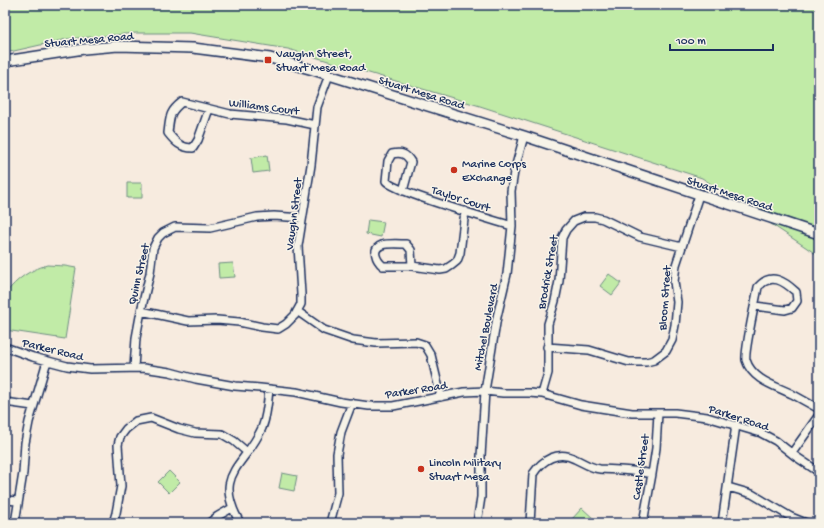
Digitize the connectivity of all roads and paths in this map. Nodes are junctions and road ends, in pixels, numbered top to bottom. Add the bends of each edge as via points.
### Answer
1 (5, 61) edge
2 (329, 75) junction
3 (209, 109) junction
4 (315, 125) junction
5 (524, 136) junction
6 (403, 190) junction
7 (699, 196) junction
8 (465, 211) junction
9 (302, 218) junction
10 (512, 226) junction
11 (819, 234) edge
12 (682, 247) junction
13 (412, 266) junction
14 (755, 306) junction
15 (141, 311) junction
16 (297, 311) junction
17 (547, 346) junction
18 (5, 348) edge
19 (47, 361) junction
20 (134, 368) junction
21 (269, 389) junction
22 (484, 391) junction
23 (542, 394) junction
24 (441, 397) junction
25 (5, 402) edge
26 (352, 403) junction
27 (34, 406) junction
28 (819, 410) edge
29 (658, 413) junction
30 (819, 415) edge
31 (736, 425) junction
32 (247, 452) junction
33 (792, 454) junction
34 (819, 472) edge
35 (652, 474) junction
36 (728, 487) junction
37 (5, 500) edge
38 (18, 501) junction
39 (232, 508) junction
40 (15, 523) edge
41 (113, 523) edge
42 (209, 523) edge
43 (240, 523) edge
44 (330, 523) edge
45 (477, 523) edge
46 (530, 523) edge
47 (643, 523) edge
48 (722, 523) edge
49 (806, 523) edge

1 - 2 main road, Stuart Mesa Road via 118,46 193,48 270,58
2 - 4 street, Vaughn Street via 317,107
2 - 5 main road, Stuart Mesa Road
3 - 3 street, Williams Court via 193,148 184,148 168,133 170,115 182,102
3 - 4 street, Williams Court
4 - 9 street, Vaughn Street
5 - 7 main road, Stuart Mesa Road
5 - 10 street, Mitchel Boulevard via 511,191
6 - 6 street, Taylor Court via 386,182 388,161 392,154 402,153 411,162
6 - 8 street, Taylor Court
7 - 11 main road, Stuart Mesa Road
7 - 12 street, Bloom Street
8 - 10 street, Taylor Court
8 - 13 street via 457,261 440,270
9 - 15 street, Quinn Street via 257,217 210,228 175,227 163,233 153,248
9 - 16 street, Vaughn Street via 298,246 301,304
10 - 22 street, Mitchel Boulevard via 507,274
12 - 17 street, Bloom Street via 674,282 677,302 672,340 666,351 654,360 629,362 589,350
12 - 17 street, Brodrick Street via 640,237 595,217 584,217 574,221 562,238 559,281 556,301 548,324
13 - 13 street via 411,250 406,244 382,245 377,249 376,258 383,266
14 - 14 street via 758,287 764,280 773,278 796,292 797,301 792,308 785,310
14 - 28 street via 745,359 751,369 766,382
15 - 16 street via 188,321 240,322 278,329
15 - 20 street, Quinn Street
16 - 24 street via 324,330 353,340 376,343 416,342 426,345 431,355
17 - 23 street, Brodrick Street via 548,373
18 - 19 street, Parker Road
19 - 20 street, Parker Road via 90,369
19 - 27 street
20 - 21 street, Parker Road via 170,372 235,386
21 - 26 street, Parker Road
21 - 32 street via 263,427
22 - 23 street, Parker Road
22 - 24 street, Parker Road
22 - 45 street, Mitchel Boulevard via 481,496
23 - 29 street, Parker Road via 609,410
24 - 26 street, Parker Road via 394,406
25 - 27 street
26 - 44 street via 341,432 337,454 338,494
27 - 38 street via 25,443
29 - 31 street, Parker Road via 707,417
29 - 35 street, Castle Street
30 - 33 street
31 - 33 street, Parker Road via 762,433
31 - 36 street
32 - 39 street via 236,465 230,478
32 - 41 street via 222,434 195,433 151,418 136,421 120,437 118,445 121,486
33 - 34 street, Parker Road
35 - 46 street via 599,469 563,456 549,458 533,474
35 - 47 street, Castle Street
36 - 48 street
36 - 49 street via 752,494
37 - 38 street
38 - 40 street
39 - 42 street
39 - 43 street

